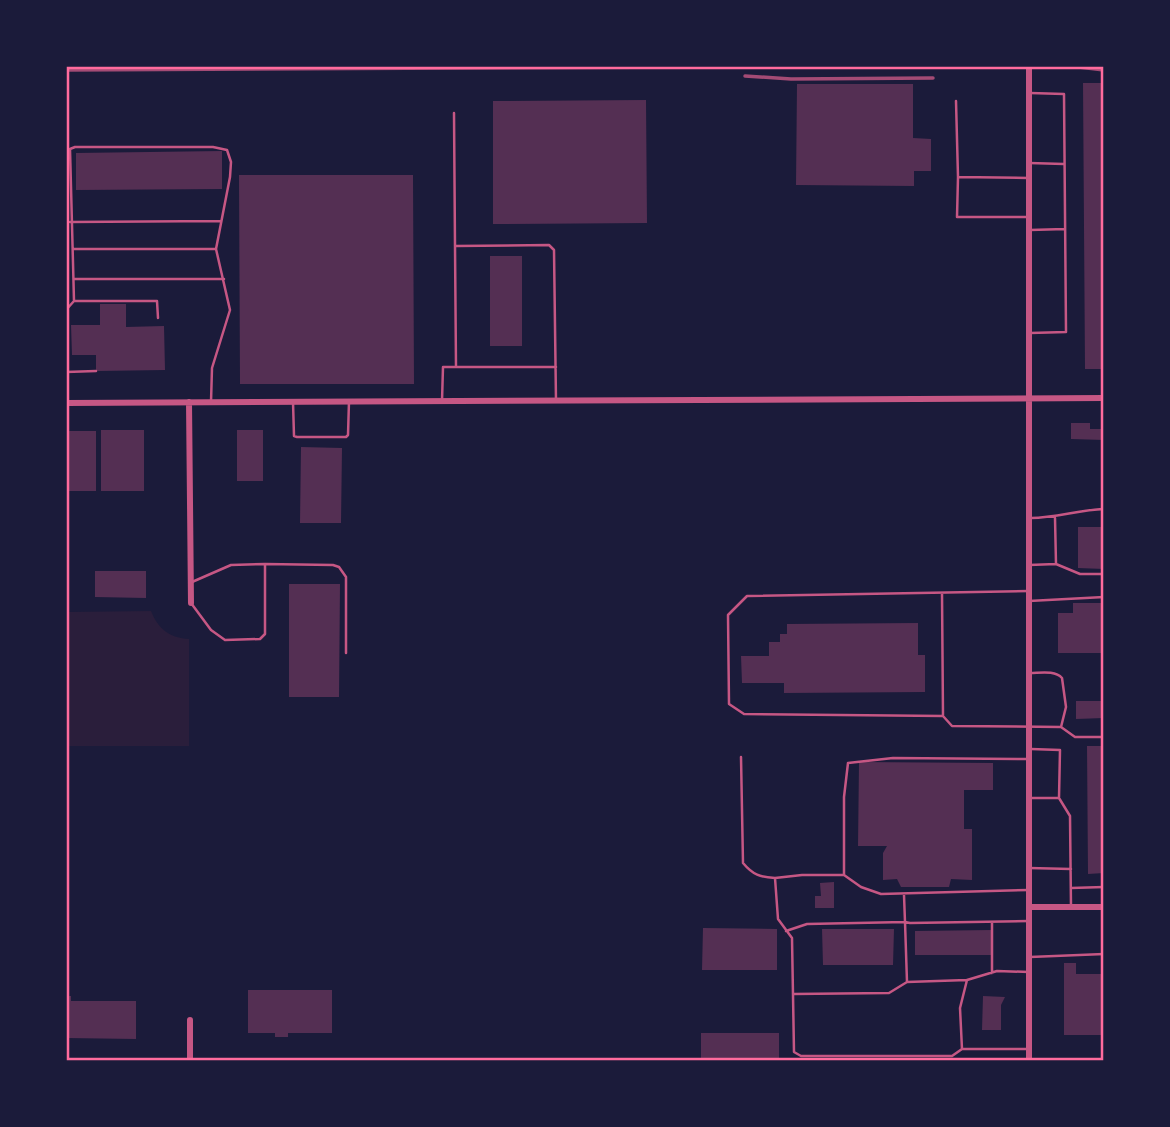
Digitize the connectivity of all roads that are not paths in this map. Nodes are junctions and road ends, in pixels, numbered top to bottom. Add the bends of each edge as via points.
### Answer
1 (1029, 66) edge
2 (1029, 93) junction
3 (956, 101) dead end
4 (453, 113) dead end
5 (1029, 163) junction
6 (1064, 164) junction
7 (958, 177) junction
8 (1029, 178) junction
9 (1029, 217) junction
10 (221, 221) junction
11 (70, 222) junction
12 (1065, 229) junction
13 (1029, 230) junction
14 (456, 246) junction
15 (74, 249) junction
16 (216, 249) junction
17 (74, 279) junction
18 (224, 279) junction
19 (74, 301) junction
20 (66, 310) edge
21 (158, 318) dead end
22 (1030, 333) junction
23 (456, 367) junction
24 (556, 367) junction
25 (96, 371) dead end
26 (66, 372) edge
27 (1104, 398) edge
28 (1030, 399) junction
29 (349, 401) junction
30 (442, 401) junction
31 (556, 401) junction
32 (66, 402) edge
33 (189, 402) junction
34 (211, 402) junction
35 (293, 402) junction
36 (1104, 509) edge
37 (1055, 517) junction
38 (1030, 519) junction
39 (265, 564) junction
40 (1056, 564) junction
41 (1029, 565) junction
42 (1104, 574) edge
43 (190, 582) junction
44 (1029, 591) junction
45 (942, 593) junction
46 (1104, 597) edge
47 (1029, 601) junction
48 (191, 604) joint
49 (346, 653) dead end
50 (1029, 673) junction
51 (943, 716) junction
52 (1029, 727) junction
53 (1061, 727) junction
54 (1104, 737) edge
55 (1029, 749) junction
56 (741, 757) dead end
57 (1029, 759) junction
58 (1029, 798) junction
59 (1059, 798) junction
60 (1029, 868) junction
61 (1071, 869) junction
62 (844, 875) junction
63 (775, 878) junction
64 (1104, 887) edge
65 (1071, 888) junction
66 (1029, 890) junction
67 (904, 894) junction
68 (1029, 907) junction
69 (1071, 907) junction
70 (1104, 907) edge
71 (1029, 921) junction
72 (905, 922) junction
73 (992, 922) junction
74 (786, 931) junction
75 (1104, 954) edge
76 (1029, 957) junction
77 (1029, 972) junction
78 (992, 973) junction
79 (967, 980) junction
80 (907, 982) junction
81 (793, 993) junction
82 (190, 1020) dead end
83 (962, 1049) junction
84 (1029, 1049) junction
85 (190, 1060) edge
86 (1029, 1060) edge

1 - 2 street
2 - 5 street
2 - 6 lane via 1064,94
3 - 7 lane
4 - 14 lane
5 - 6 lane
5 - 8 street
6 - 12 lane
7 - 8 lane
7 - 9 lane via 957,217
8 - 9 street
9 - 13 street
10 - 11 lane
10 - 11 lane via 230,177 227,150 75,147 68,153
10 - 16 lane
11 - 15 lane
12 - 13 lane
12 - 22 lane via 1066,332
13 - 22 street
14 - 23 lane
14 - 24 lane via 553,247
15 - 16 lane
15 - 17 lane
16 - 18 lane
17 - 18 lane
17 - 19 lane
18 - 34 lane via 230,310 212,368
19 - 20 lane
19 - 21 lane via 157,301
22 - 28 street
23 - 24 lane
23 - 30 lane via 442,368
24 - 31 lane
25 - 26 lane
27 - 28 street
28 - 31 street
28 - 38 street
29 - 30 street
29 - 35 street
29 - 35 lane via 346,437 294,436
30 - 31 street
32 - 33 street
33 - 34 street
33 - 43 street
34 - 35 street
36 - 37 lane
37 - 38 lane
37 - 40 lane
38 - 41 street
39 - 43 lane via 231,565
39 - 48 lane via 265,634 260,639 225,640
39 - 49 lane via 333,565 343,572
40 - 41 lane
40 - 42 lane via 1080,574
41 - 44 street
43 - 48 street
44 - 45 lane
44 - 47 street
45 - 51 lane
45 - 51 lane via 747,596 728,615 729,704 744,714
46 - 47 lane
47 - 50 street
50 - 52 street
50 - 53 lane via 1059,674 1066,707
51 - 52 lane via 952,726
52 - 53 lane
52 - 55 street
53 - 54 lane via 1075,737
55 - 57 street
55 - 59 lane via 1060,750
56 - 63 lane via 743,863 760,877
57 - 58 street
57 - 62 lane via 893,758 848,763
58 - 59 lane
58 - 60 street
59 - 61 lane via 1070,816
60 - 61 lane
60 - 66 street
61 - 65 lane
62 - 63 lane
62 - 67 lane via 881,894
63 - 74 lane via 778,919
64 - 65 lane
65 - 69 lane
66 - 67 lane
66 - 68 street
67 - 72 lane
68 - 69 street
68 - 71 street
69 - 70 street
71 - 73 lane
71 - 76 street
72 - 73 lane
72 - 74 lane via 807,924
72 - 80 lane
73 - 78 lane
74 - 81 lane via 792,938
75 - 76 lane
76 - 77 street
77 - 78 lane
77 - 84 street
78 - 79 lane
79 - 80 lane
79 - 83 lane via 960,1008
80 - 81 lane via 889,993
81 - 83 lane via 794,1052 801,1056 952,1056
82 - 85 street
83 - 84 lane
84 - 86 street

